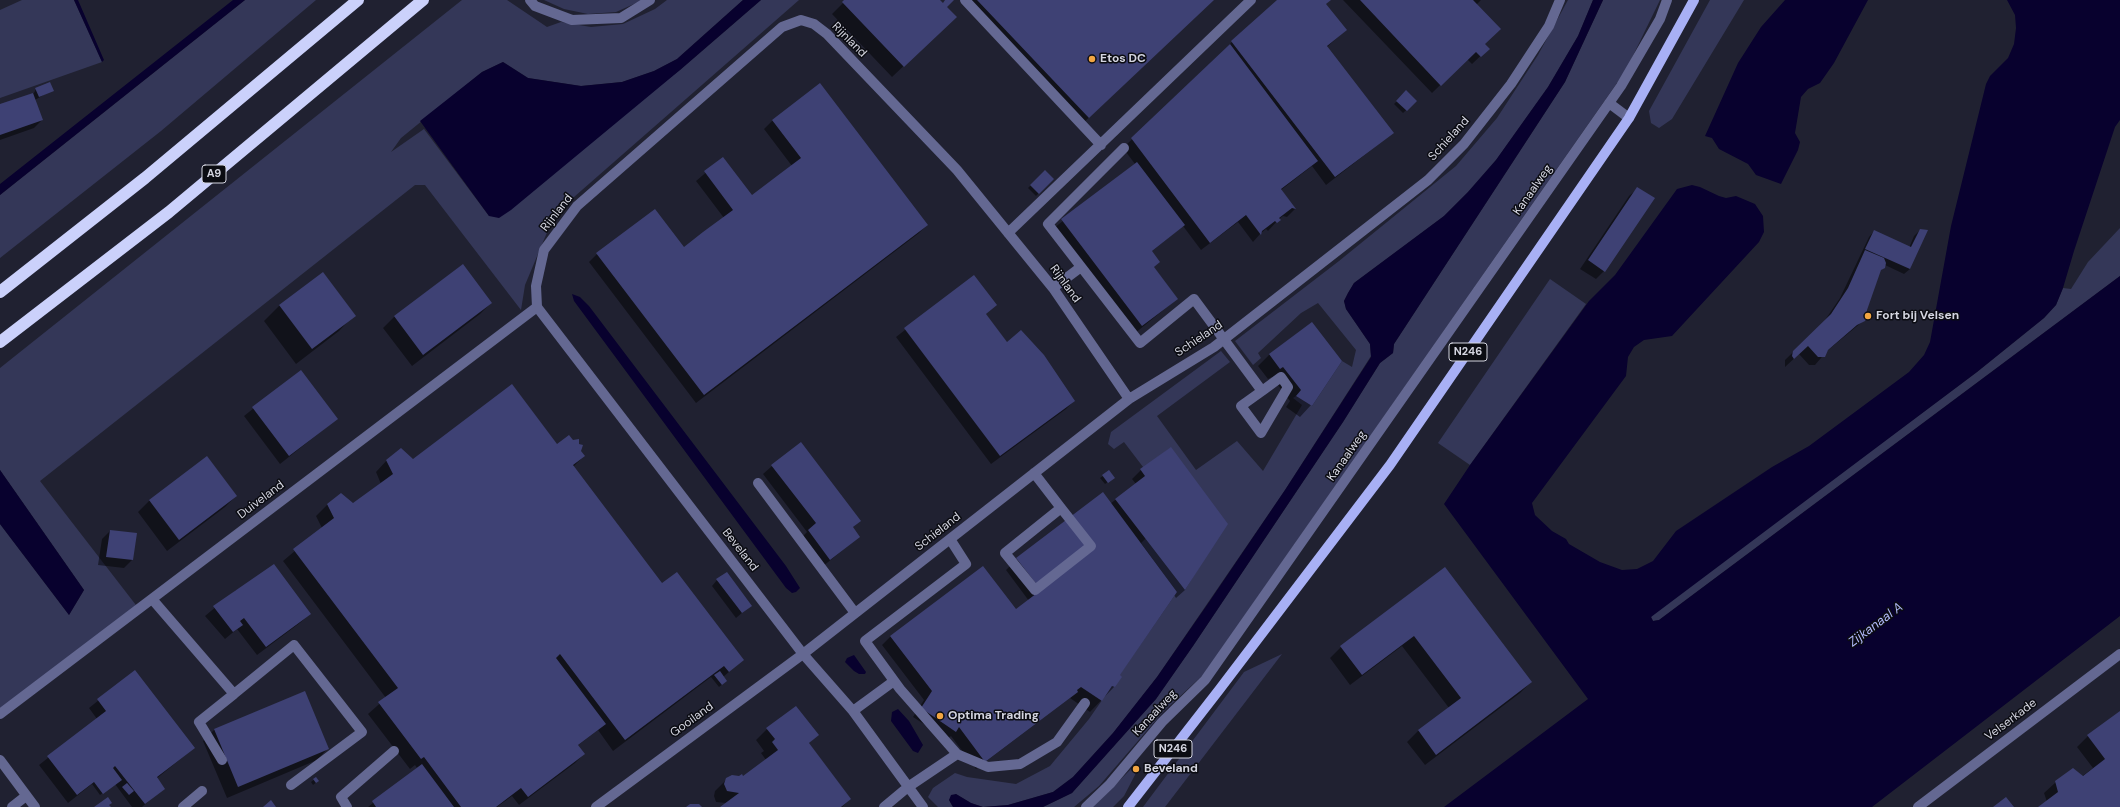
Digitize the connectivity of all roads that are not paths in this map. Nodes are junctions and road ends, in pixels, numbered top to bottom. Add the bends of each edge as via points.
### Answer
1 (358, 0) edge
2 (423, 0) edge
3 (530, 0) edge
4 (650, 0) edge
5 (964, 0) edge
6 (1251, 0) edge
7 (1560, 0) edge
8 (1667, 0) edge
9 (1694, 0) edge
10 (1609, 103) junction
11 (1629, 118) junction
12 (1101, 145) junction
13 (1124, 148) dead end
14 (1008, 233) junction
15 (1081, 267) junction
16 (1053, 288) junction
17 (0, 292) edge
18 (537, 308) junction
19 (1224, 339) junction
20 (0, 342) edge
21 (1262, 391) junction
22 (1129, 399) junction
23 (1034, 473) junction
24 (758, 483) dead end
25 (1062, 508) junction
26 (950, 539) junction
27 (152, 599) junction
28 (855, 613) junction
29 (803, 654) junction
30 (2120, 654) edge
31 (894, 681) junction
32 (234, 694) junction
33 (1085, 703) dead end
34 (853, 711) junction
35 (0, 714) edge
36 (394, 751) dead end
37 (957, 754) junction
38 (0, 760) edge
39 (222, 760) dead end
40 (291, 785) dead end
41 (908, 787) junction
42 (202, 791) dead end
43 (26, 796) junction
44 (12, 807) edge
45 (34, 807) edge
46 (183, 807) edge
47 (348, 807) edge
48 (596, 807) edge
49 (884, 807) edge
50 (923, 807) edge
51 (1086, 807) edge
52 (1128, 807) edge
53 (1918, 807) edge

1 - 17 highway via 145,178
2 - 20 highway, A9 via 169,212
3 - 4 street via 535,6 572,20 621,18
5 - 12 street
6 - 12 street
7 - 19 street, Schieland via 1549,26 1512,84 1464,144 1428,180
8 - 10 street, Kanaalweg via 1660,19 1622,86
9 - 11 main road, N246
10 - 11 street
10 - 51 street, Kanaalweg via 1205,680 1162,722 1110,784
11 - 52 main road, N246 via 1390,465
12 - 14 street
13 - 15 street via 1048,224
14 - 16 street, Rijnland
14 - 18 street, Rijnland via 957,170 827,34 814,24 801,20 782,27 577,206 544,250 536,286
15 - 16 street
15 - 19 street via 1140,343 1194,299
16 - 22 street, Rijnland
18 - 27 street, Duiveland
18 - 29 street, Beveland
19 - 21 street
19 - 22 street, Schieland
21 - 21 street via 1241,406 1261,433 1288,387 1281,377
22 - 23 street, Schieland
23 - 25 street
23 - 26 street, Schieland
24 - 28 street
25 - 25 street via 1091,546 1035,590 1005,553
26 - 28 street, Schieland
26 - 31 street via 966,564 865,641
27 - 32 street
27 - 35 street, Duiveland
28 - 29 street, Schieland
29 - 34 street, Beveland
29 - 48 street, Gooiland
30 - 53 street, Velserkade
31 - 34 street
31 - 37 street
32 - 39 street via 199,722
32 - 40 street via 294,645 362,732
33 - 37 street via 1057,742 1020,764 988,767
34 - 41 street, Beveland
36 - 47 street via 341,797
37 - 41 street
38 - 43 street
41 - 49 street
41 - 50 street, Beveland
42 - 46 street
43 - 44 street
43 - 45 street

